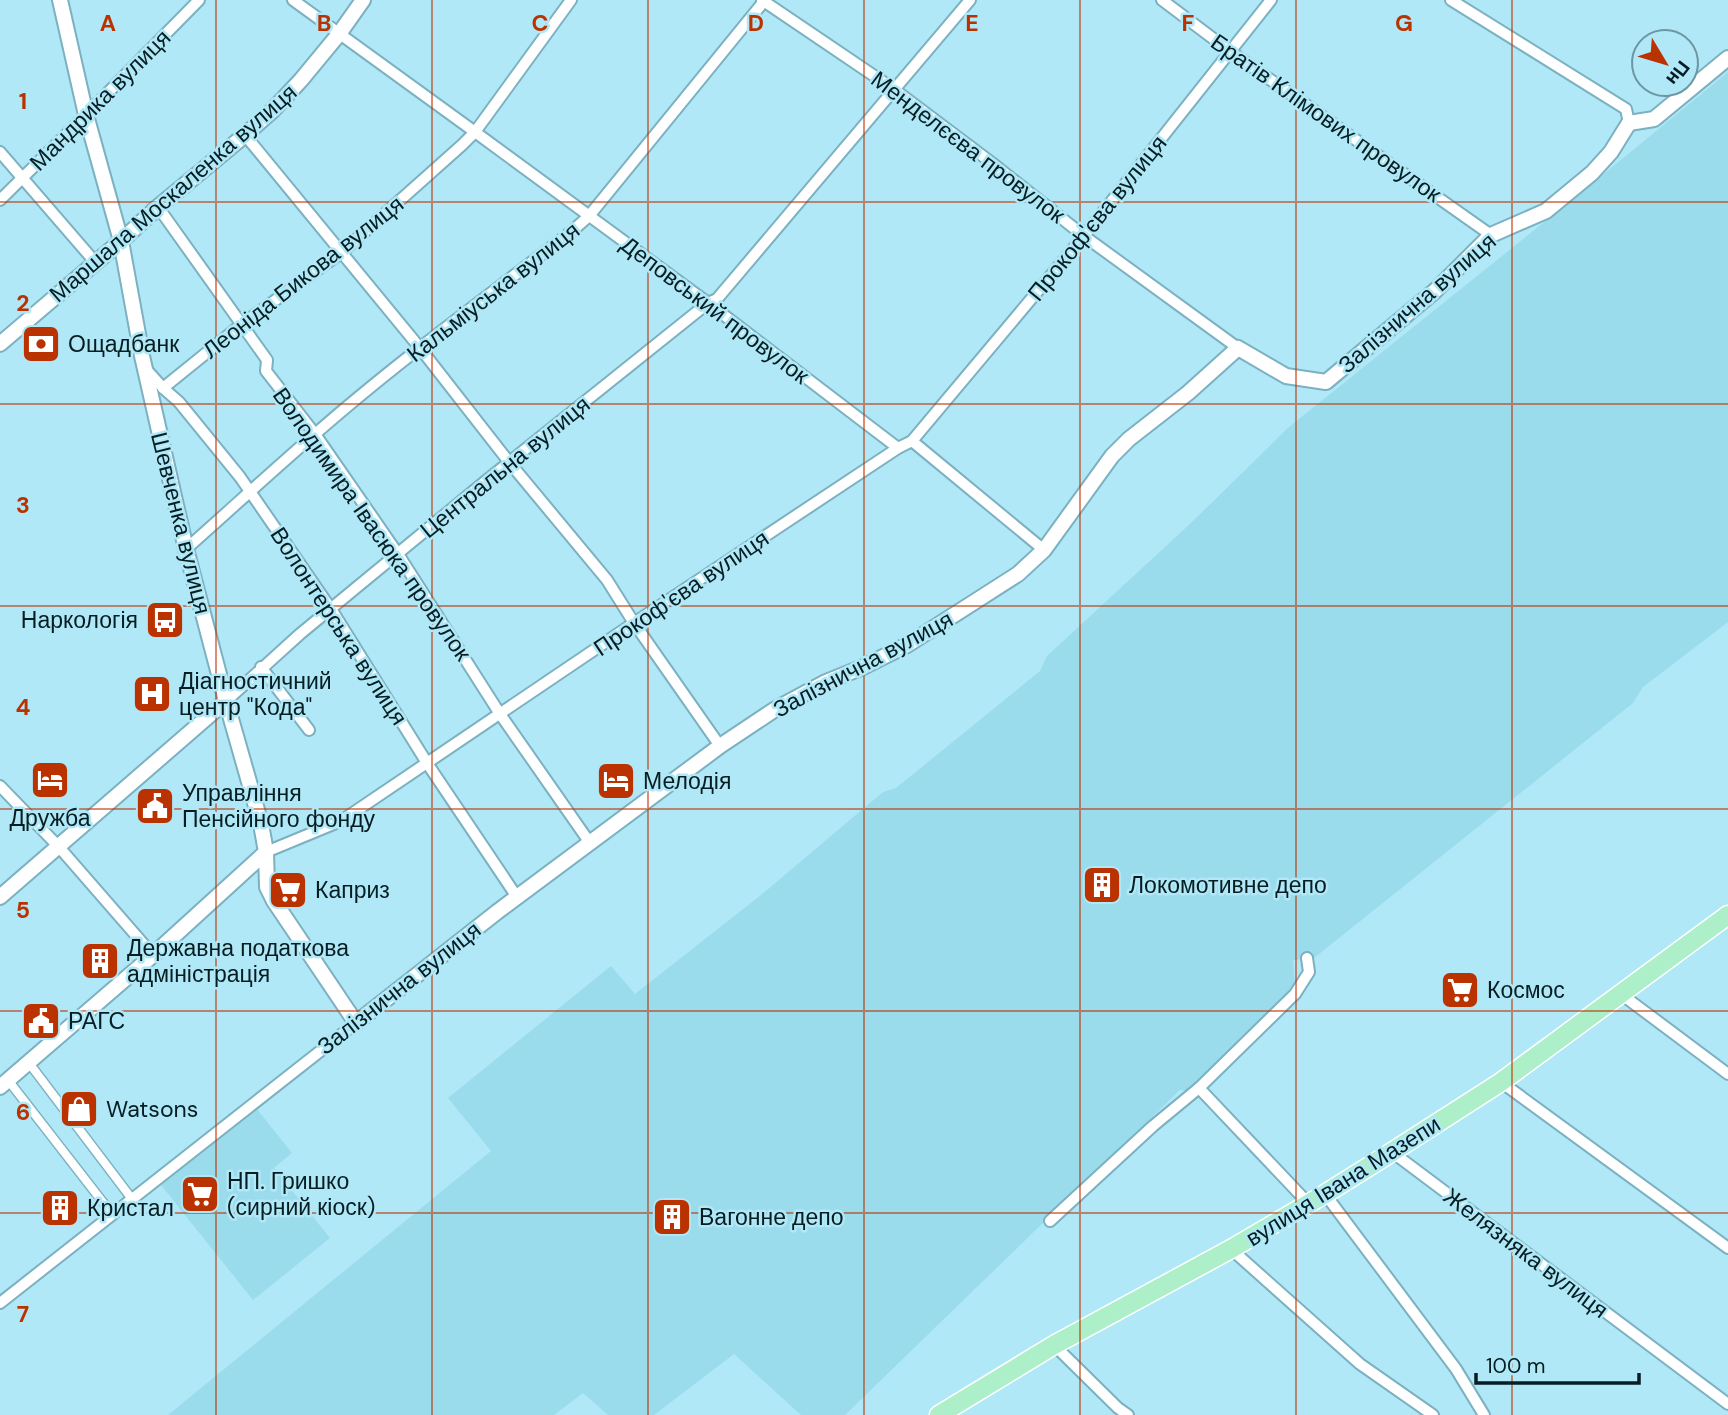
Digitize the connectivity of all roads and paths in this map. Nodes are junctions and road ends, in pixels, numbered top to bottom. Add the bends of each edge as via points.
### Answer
1 (60, 0) edge
2 (199, 0) edge
3 (293, 0) edge
4 (363, 0) edge
5 (570, 0) edge
6 (764, 0) edge
7 (970, 0) edge
8 (1162, 0) edge
9 (1271, 0) edge
10 (1451, 0) edge
11 (339, 34) junction
12 (1231, 52) junction
13 (1728, 58) edge
14 (895, 90) junction
15 (86, 115) junction
16 (1629, 123) junction
17 (475, 131) junction
18 (245, 135) junction
19 (0, 152) edge
20 (22, 178) junction
21 (0, 200) edge
22 (158, 206) junction
23 (589, 216) junction
24 (1491, 235) junction
25 (1084, 236) junction
26 (121, 241) junction
27 (342, 252) junction
28 (95, 262) junction
29 (708, 303) junction
30 (242, 324) junction
31 (0, 344) edge
32 (420, 348) junction
33 (1238, 348) junction
34 (144, 368) junction
35 (163, 388) junction
36 (315, 434) junction
37 (912, 441) junction
38 (898, 448) junction
39 (509, 463) junction
40 (250, 493) junction
41 (186, 548) junction
42 (1044, 550) junction
43 (398, 554) junction
44 (331, 609) junction
45 (634, 623) junction
46 (261, 667) junction
47 (226, 701) junction
48 (500, 714) junction
49 (309, 730) dead end
50 (720, 746) junction
51 (427, 763) junction
52 (0, 786) edge
53 (590, 843) junction
54 (59, 847) junction
55 (266, 852) junction
56 (0, 897) edge
57 (517, 897) junction
58 (1728, 915) edge
59 (153, 955) junction
60 (1307, 958) dead end
61 (1622, 994) junction
62 (356, 1023) junction
63 (29, 1063) junction
64 (1728, 1074) edge
65 (1501, 1082) junction
66 (4, 1084) edge
67 (1199, 1088) junction
68 (1392, 1152) junction
69 (1325, 1194) junction
70 (132, 1199) junction
71 (1309, 1204) junction
72 (112, 1213) junction
73 (1050, 1221) dead end
74 (1728, 1248) edge
75 (1231, 1249) junction
76 (0, 1303) edge
77 (1054, 1345) junction
78 (1728, 1404) edge
79 (939, 1415) edge
80 (1128, 1415) edge
81 (1433, 1415) edge
82 (1484, 1415) edge

1 - 15 street, Шевченка вулиця
2 - 15 street, Мандрика вулиця
3 - 11 street, Деповський провулок
4 - 11 street, Маршала Москаленка вулиця
5 - 17 street, Леоніда Бикова вулиця
6 - 14 street, Менделєєва провулок
6 - 23 street, Кальміуська вулиця
7 - 14 street, Центральна вулиця
8 - 12 street, Братів Клімових провулок
9 - 12 street, Прокоф'єва вулиця
10 - 16 street via 1626,109
11 - 17 street, Деповський провулок
11 - 18 street, Маршала Москаленка вулиця via 301,80
12 - 24 street, Братів Клімових провулок
12 - 25 street, Прокоф'єва вулиця
13 - 16 street via 1654,119
14 - 25 street, Менделєєва провулок
14 - 29 street, Центральна вулиця via 717,299
15 - 20 street, Мандрика вулиця
15 - 26 street, Шевченка вулиця
16 - 24 street, Залізнична вулиця via 1592,173 1546,211
17 - 23 street, Деповський провулок
17 - 27 street, Леоніда Бикова вулиця
18 - 22 street, Маршала Москаленка вулиця
18 - 27 street
19 - 20 street
20 - 21 street, Мандрика вулиця
20 - 28 street
22 - 26 street, Маршала Москаленка вулиця
22 - 30 street, Володимира Івасюка провулок
23 - 29 street, Деповський провулок
23 - 32 street, Кальміуська вулиця
24 - 33 street, Залізнична вулиця via 1436,290 1326,382 1286,376
25 - 33 street, Менделєєва провулок
25 - 37 street, Прокоф'єва вулиця
26 - 28 street, Маршала Москаленка вулиця
26 - 34 street, Шевченка вулиця
27 - 30 street, Леоніда Бикова вулиця
27 - 32 street
28 - 31 street, Маршала Москаленка вулиця
29 - 38 street, Деповський провулок
29 - 39 street, Центральна вулиця
30 - 35 street, Леоніда Бикова вулиця
30 - 36 street, Володимира Івасюка провулок via 267,359 267,371
32 - 36 street, Кальміуська вулиця
32 - 39 street
33 - 42 street, Залізнична вулиця via 1112,456
34 - 35 street, Волонтерська вулиця
34 - 41 street, Шевченка вулиця
35 - 40 street, Волонтерська вулиця
36 - 40 street, Кальміуська вулиця
36 - 43 street, Володимира Івасюка провулок
37 - 38 street, Прокоф'єва вулиця
37 - 42 street
38 - 45 street, Прокоф'єва вулиця
39 - 43 street, Центральна вулиця
39 - 45 street via 607,580
40 - 41 street, Кальміуська вулиця
40 - 44 street, Волонтерська вулиця
41 - 47 street, Шевченка вулиця
42 - 50 street, Залізнична вулиця via 1018,574 907,645 816,687
43 - 44 street, Центральна вулиця
43 - 48 street, Володимира Івасюка провулок
44 - 46 street, Центральна вулиця
44 - 51 street, Волонтерська вулиця
45 - 48 street, Прокоф'єва вулиця
45 - 50 street
46 - 47 street, Центральна вулиця
46 - 49 street
47 - 54 street, Центральна вулиця
47 - 55 street, Шевченка вулиця
48 - 51 street, Прокоф'єва вулиця
48 - 53 street, Володимира Івасюка провулок
50 - 53 street, Залізнична вулиця
51 - 55 street, Прокоф'єва вулиця via 341,821
51 - 57 street, Волонтерська вулиця
52 - 54 street
53 - 57 street, Залізнична вулиця
54 - 56 street, Центральна вулиця
54 - 59 street
55 - 59 street, Прокоф'єва вулиця
55 - 62 street, Шевченка вулиця via 267,887 274,901
57 - 62 street, Залізнична вулиця
58 - 61 main road, вулиця Івана Мазепи
59 - 63 street, Прокоф'єва вулиця
60 - 67 street via 1309,972 1295,994
61 - 64 street
61 - 65 main road, вулиця Івана Мазепи
62 - 70 street, Залізнична вулиця
63 - 66 street, Прокоф'єва вулиця
63 - 70 street
65 - 68 main road, вулиця Івана Мазепи
65 - 74 street
66 - 72 street
67 - 71 street
67 - 73 street
68 - 69 main road, вулиця Івана Мазепи
68 - 78 street, Желязняка вулиця
69 - 71 main road, вулиця Івана Мазепи
69 - 82 street via 1456,1369
70 - 72 street, Залізнична вулиця
71 - 75 main road, вулиця Івана Мазепи
72 - 76 street, Залізнична вулиця
75 - 77 main road, вулиця Івана Мазепи
75 - 81 street via 1360,1364
77 - 79 main road, вулиця Івана Мазепи
77 - 80 street

